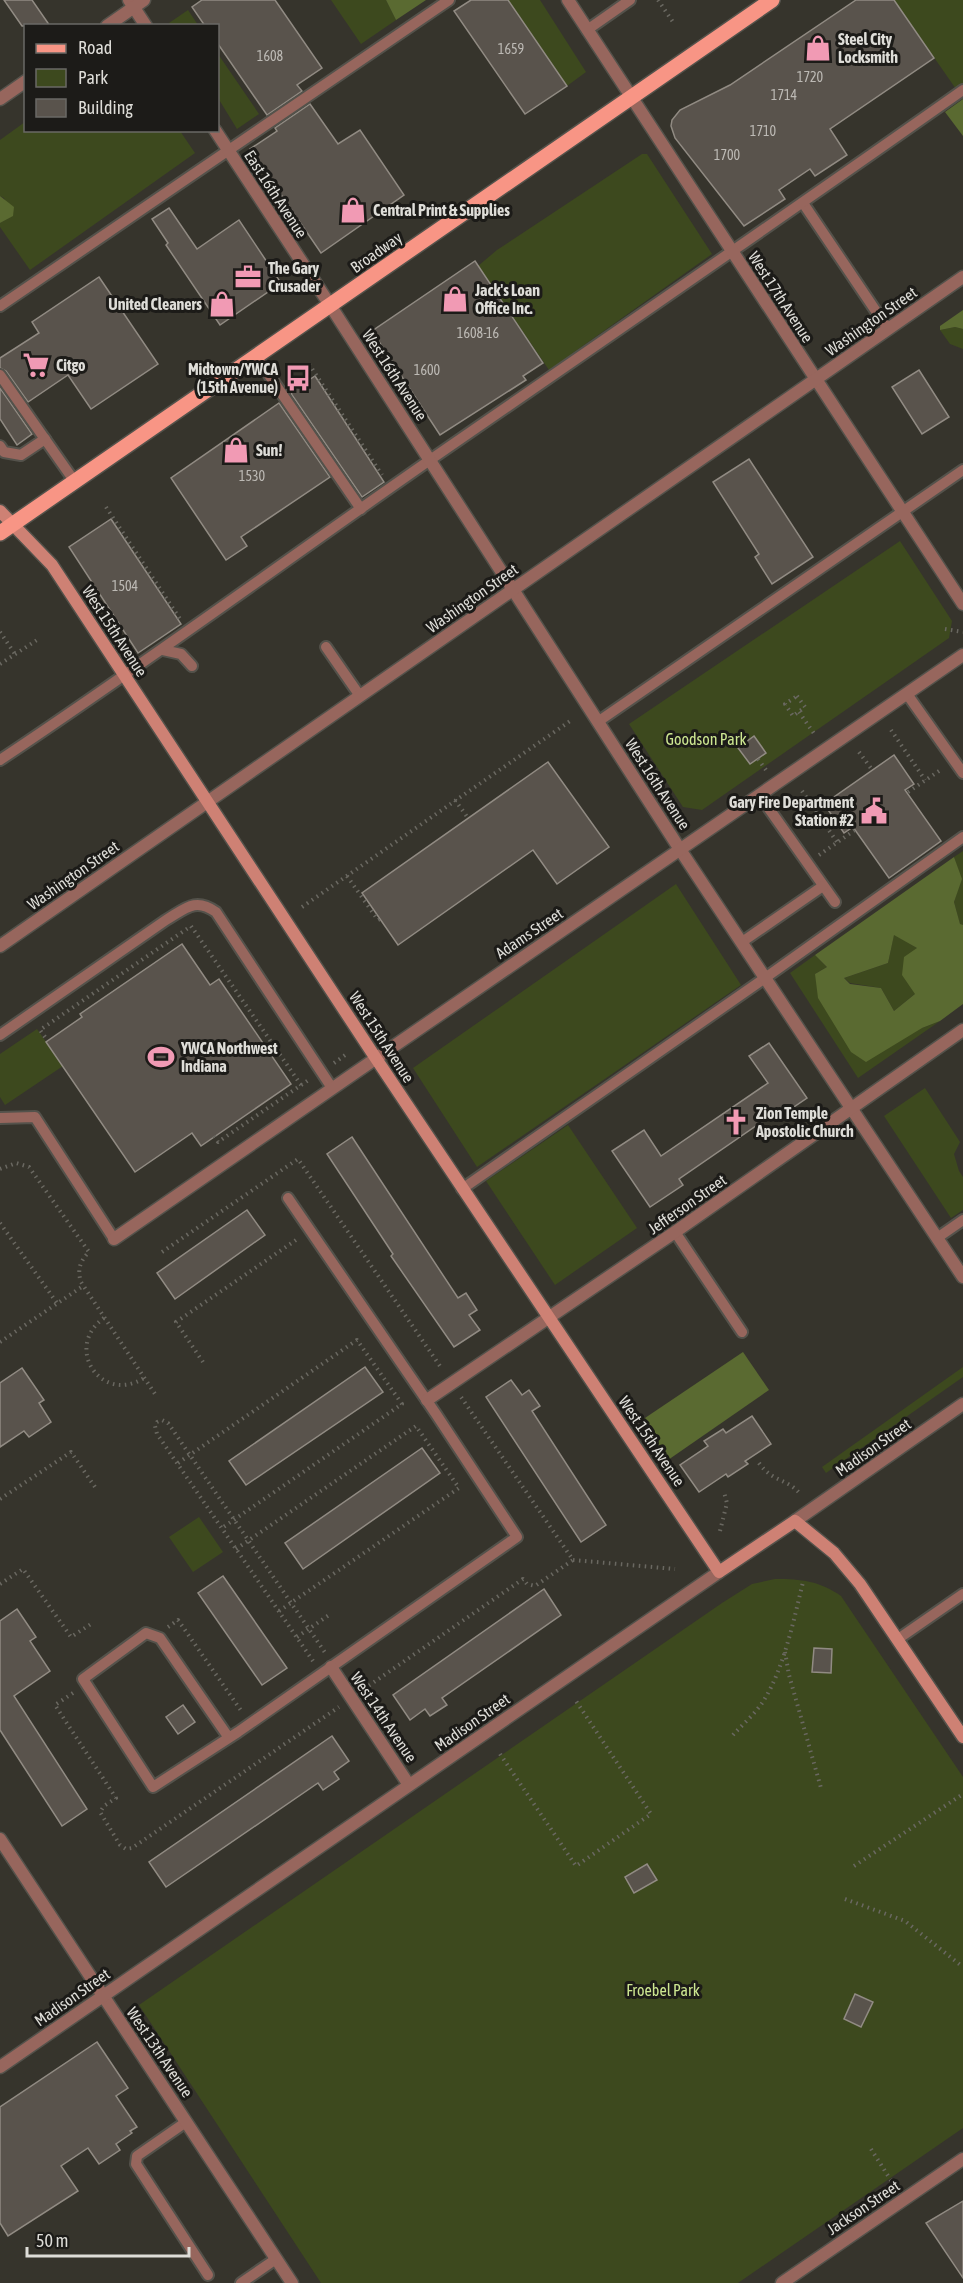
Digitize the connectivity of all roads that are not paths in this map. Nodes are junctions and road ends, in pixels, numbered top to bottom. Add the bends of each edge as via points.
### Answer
1 (449, 0) edge
2 (568, 0) edge
3 (630, 0) edge
4 (772, 0) edge
5 (135, 2) edge
6 (109, 24) edge
7 (145, 24) edge
8 (587, 30) junction
9 (24, 82) edge
10 (963, 90) edge
11 (632, 97) junction
12 (0, 99) edge
13 (216, 132) edge
14 (228, 150) junction
15 (803, 203) junction
16 (733, 253) junction
17 (963, 277) edge
18 (330, 305) junction
19 (0, 306) edge
20 (888, 330) junction
21 (256, 356) junction
22 (0, 375) edge
23 (815, 380) junction
24 (45, 439) junction
25 (0, 446) edge
26 (430, 460) junction
27 (963, 470) edge
28 (75, 482) junction
29 (361, 509) junction
30 (0, 511) edge
31 (903, 512) junction
32 (6, 529) edge
33 (513, 590) junction
34 (963, 604) edge
35 (326, 647) dead end
36 (163, 650) junction
37 (963, 655) edge
38 (192, 666) dead end
39 (125, 677) junction
40 (907, 694) junction
41 (360, 696) junction
42 (598, 721) junction
43 (0, 760) edge
44 (963, 773) edge
45 (760, 796) junction
46 (207, 802) junction
47 (963, 837) edge
48 (681, 851) junction
49 (823, 886) junction
50 (835, 902) dead end
51 (741, 942) junction
52 (0, 946) edge
53 (765, 978) junction
54 (963, 1030) edge
55 (0, 1035) edge
56 (375, 1058) junction
57 (332, 1088) junction
58 (851, 1109) junction
59 (0, 1118) edge
60 (462, 1189) junction
61 (288, 1198) dead end
62 (963, 1220) edge
63 (675, 1232) junction
64 (937, 1238) junction
65 (114, 1239) joint
66 (963, 1277) edge
67 (549, 1318) junction
68 (742, 1332) dead end
69 (427, 1400) junction
70 (963, 1404) edge
71 (795, 1521) junction
72 (719, 1572) junction
73 (963, 1594) edge
74 (898, 1639) junction
75 (331, 1667) junction
76 (963, 1737) edge
77 (229, 1738) junction
78 (409, 1785) junction
79 (0, 1839) edge
80 (103, 1996) junction
81 (0, 2067) edge
82 (186, 2122) junction
83 (963, 2159) edge
84 (276, 2259) junction
85 (208, 2275) dead end
86 (241, 2283) edge
87 (292, 2283) edge
88 (782, 2283) edge

1 - 14 lane
2 - 8 street, West 17th Avenue
3 - 8 lane
4 - 11 main road, Broadway
5 - 6 street
5 - 7 street
8 - 11 street, West 17th Avenue
9 - 12 street
10 - 15 lane
11 - 16 street, West 17th Avenue
11 - 18 main road, Broadway
13 - 14 street, East 16th Avenue
14 - 18 street, East 16th Avenue
14 - 19 lane
15 - 16 lane
15 - 20 lane
16 - 23 street, West 17th Avenue
16 - 26 lane
17 - 20 street, Washington Street
18 - 21 main road, Broadway
18 - 26 street, West 16th Avenue
20 - 23 street, Washington Street
21 - 28 main road, Broadway
21 - 29 lane
22 - 24 lane
23 - 31 street, West 17th Avenue
23 - 33 street, Washington Street
24 - 25 lane via 21,455 4,452
24 - 28 lane
26 - 29 lane
26 - 33 street, West 16th Avenue
27 - 31 lane
28 - 32 main road, Broadway
29 - 36 lane
30 - 32 main road, West 15th Avenue
31 - 34 street, West 17th Avenue
31 - 42 lane
32 - 39 main road, West 15th Avenue via 51,564
33 - 41 street, Washington Street
33 - 42 street, West 16th Avenue
35 - 41 lane
36 - 38 lane via 181,654
36 - 39 lane
37 - 40 street, Adams Street
39 - 43 lane
39 - 46 main road, West 15th Avenue
40 - 44 lane
40 - 45 street, Adams Street
41 - 46 street, Washington Street
42 - 48 street, West 16th Avenue
45 - 48 street, Adams Street
45 - 49 lane
46 - 52 street, Washington Street
46 - 56 main road, West 15th Avenue
47 - 53 lane
48 - 51 street, West 16th Avenue
48 - 56 street, Adams Street
49 - 50 lane
49 - 51 lane
51 - 53 street, West 16th Avenue
53 - 58 street, West 16th Avenue
53 - 60 lane
54 - 58 street, Jefferson Street
55 - 57 lane via 194,903 207,905 216,912
56 - 57 street, Adams Street
56 - 60 main road, West 15th Avenue
57 - 65 street, Adams Street
58 - 63 street, Jefferson Street
58 - 64 street, West 16th Avenue
59 - 65 lane via 35,1117
60 - 67 main road, West 15th Avenue
61 - 69 lane
62 - 64 lane
63 - 67 street, Jefferson Street
63 - 68 lane
64 - 66 street, West 16th Avenue
67 - 69 street, Jefferson Street
67 - 72 main road, West 15th Avenue
69 - 75 lane via 517,1537
70 - 71 street, Madison Street
71 - 72 main road, Madison Street
71 - 74 main road via 844,1564
72 - 78 street, Madison Street
73 - 74 lane
74 - 76 main road
75 - 77 lane
75 - 78 street, West 14th Avenue
77 - 77 lane via 153,1787 83,1679 146,1633 160,1638
78 - 80 street, Madison Street
79 - 80 street, West 13th Avenue
80 - 81 street, Madison Street
80 - 82 street, West 13th Avenue
82 - 84 street, West 13th Avenue
82 - 85 lane via 137,2156 136,2164
83 - 88 street, Jackson Street
84 - 86 lane
84 - 87 street, West 13th Avenue

